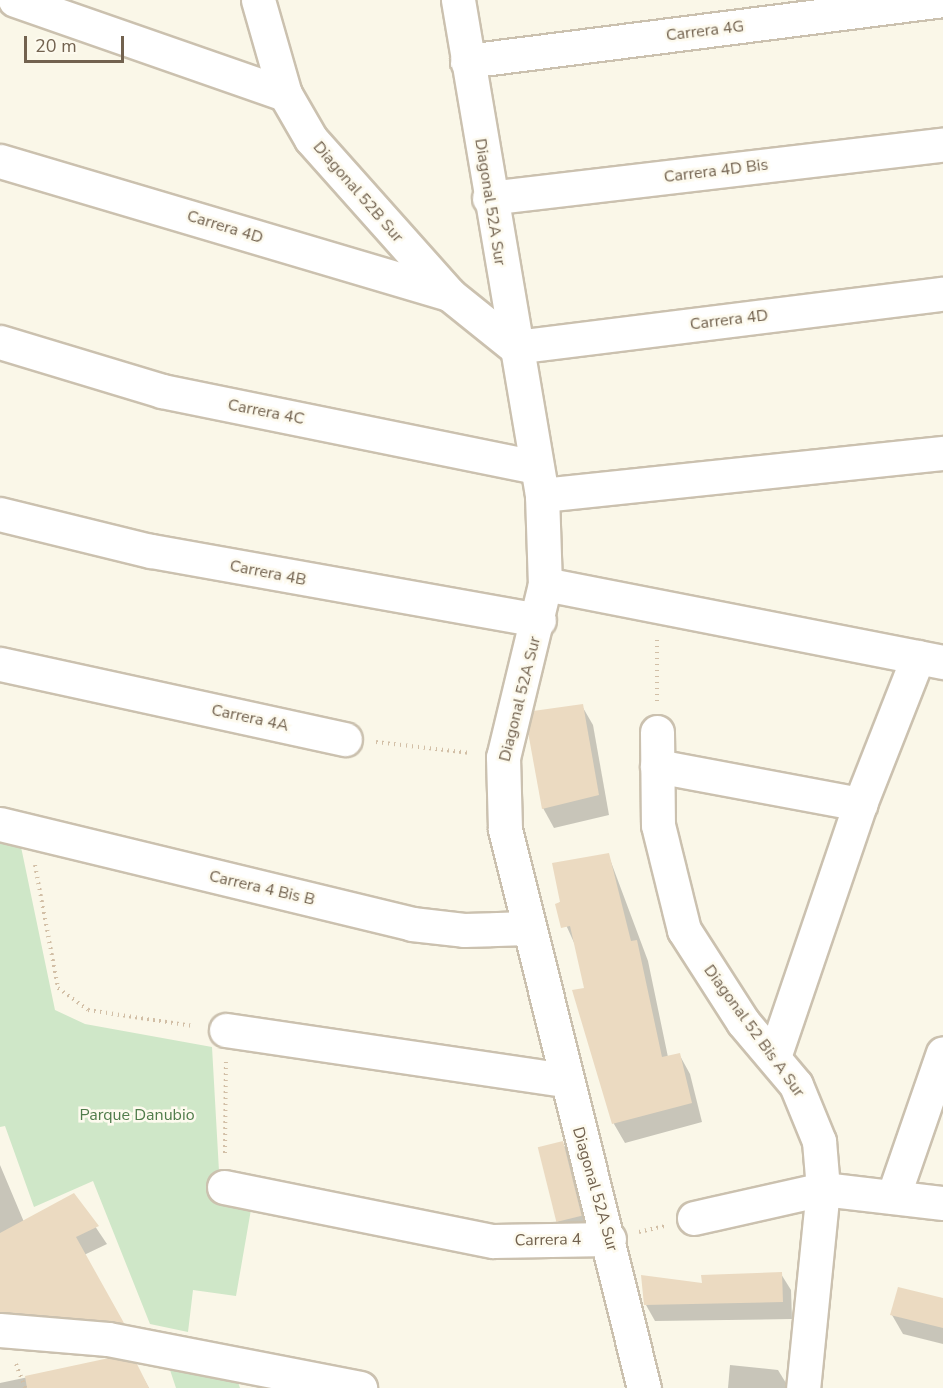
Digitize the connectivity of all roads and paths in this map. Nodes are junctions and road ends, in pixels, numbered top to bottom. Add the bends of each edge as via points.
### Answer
1 (15, 0) edge
2 (258, 0) edge
3 (458, 0) edge
4 (943, 0) edge
5 (467, 61) junction
6 (285, 94) junction
7 (943, 145) edge
8 (0, 161) edge
9 (489, 198) junction
10 (449, 294) junction
11 (943, 294) edge
12 (0, 342) edge
13 (515, 347) junction
14 (943, 453) edge
15 (539, 481) junction
16 (0, 514) edge
17 (545, 584) junction
18 (657, 606) junction
19 (539, 620) junction
20 (930, 660) edge
21 (0, 664) edge
22 (657, 732) joint
23 (345, 739) joint
24 (503, 757) junction
25 (657, 766) junction
26 (860, 804) junction
27 (14, 828) edge
28 (527, 928) junction
29 (226, 1030) junction
30 (943, 1053) edge
31 (775, 1054) junction
32 (564, 1080) junction
33 (224, 1187) joint
34 (823, 1190) junction
35 (893, 1197) junction
36 (943, 1203) edge
37 (694, 1218) joint
38 (609, 1239) junction
39 (0, 1329) edge
40 (360, 1388) edge
41 (644, 1388) edge
42 (803, 1388) edge

1 - 6 street
2 - 6 street, Diagonal 52B Sur
3 - 5 street, Diagonal 52A Sur
4 - 5 street, Carrera 4G
5 - 9 street, Diagonal 52A Sur
6 - 10 street, Diagonal 52B Sur via 311,139
7 - 9 street, Carrera 4D Bis
8 - 10 street, Carrera 4D
9 - 13 street, Diagonal 52A Sur
10 - 13 street, Diagonal 52B Sur
11 - 13 street, Carrera 4D
12 - 15 street, Carrera 4C via 162,391
13 - 15 street, Diagonal 52A Sur
14 - 15 street, Carrera 4C
15 - 17 street, Diagonal 52A Sur
16 - 19 street, Carrera 4B via 151,551
17 - 18 street
17 - 19 street, Diagonal 52A Sur
18 - 20 street
18 - 22 path
19 - 24 street, Diagonal 52A Sur
20 - 26 street
21 - 23 street, Carrera 4A
22 - 25 street, Diagonal 52 Bis A Sur
23 - 24 path
24 - 28 street, Diagonal 52A Sur via 505,829
25 - 26 street
25 - 31 street, Diagonal 52 Bis A Sur via 658,825 684,930 743,1022
26 - 31 street
27 - 28 street, Carrera 4 Bis B via 412,924 464,930
27 - 29 path via 58,988 88,1010
28 - 32 street, Diagonal 52A Sur
29 - 32 street
29 - 33 path
30 - 35 street
31 - 34 street, Diagonal 52 Bis A Sur via 812,1113
32 - 38 street, Diagonal 52A Sur
33 - 38 street, Carrera 4 via 493,1241
34 - 35 street
34 - 37 street
34 - 42 street, Diagonal 52 Bis A Sur
35 - 36 street
37 - 38 path
38 - 41 street, Diagonal 52A Sur
39 - 40 street via 108,1339

